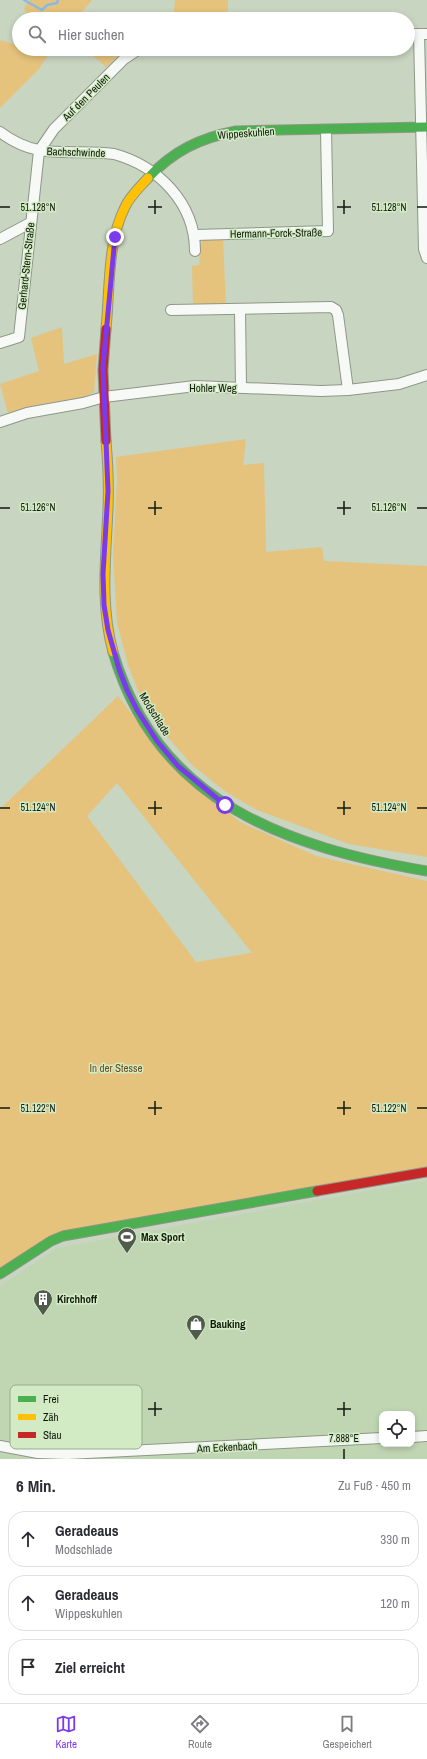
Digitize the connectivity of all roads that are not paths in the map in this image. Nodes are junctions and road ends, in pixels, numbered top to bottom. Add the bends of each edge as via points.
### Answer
1 (423, 34) edge
2 (128, 56) edge
3 (424, 127) edge
4 (326, 130) junction
5 (0, 132) edge
6 (39, 151) junction
7 (153, 172) junction
8 (30, 223) junction
9 (195, 235) junction
10 (426, 235) edge
11 (0, 239) edge
12 (195, 251) dead end
13 (427, 258) edge
14 (171, 310) dead end
15 (240, 310) junction
16 (0, 343) edge
17 (427, 375) edge
18 (241, 388) junction
19 (348, 390) junction
20 (104, 397) junction
21 (0, 422) edge
22 (427, 871) edge
23 (427, 1172) edge
24 (0, 1274) edge
25 (427, 1436) edge
26 (415, 1437) edge
27 (379, 1438) edge
28 (0, 1446) edge
29 (10, 1448) edge
30 (16, 1449) edge

1 - 3 street
2 - 6 street, Auf den Peulen via 54,129
3 - 4 street, Wippeskuhlen
3 - 10 street
4 - 7 street, Wippeskuhlen via 236,131 212,135 178,150
4 - 9 street, Hermann-Forck-Straße via 328,232
5 - 6 street, Bachschwinde via 25,147
6 - 7 street, Bachschwinde via 114,154
6 - 8 street, Gerhard-Stern-Straße
7 - 9 street via 185,207
7 - 20 street, Wippeskuhlen via 126,206 115,237 103,367
8 - 11 street
8 - 16 street, Gerhard-Stern-Straße via 19,337
9 - 12 street
10 - 13 street via 424,249
14 - 15 street
15 - 18 street
15 - 19 street via 336,310
17 - 19 street, Hohler Weg via 399,384
18 - 19 street, Hohler Weg
18 - 20 street, Hohler Weg via 195,386
20 - 21 street, Hohler Weg via 27,413
20 - 22 street, Modschlade via 108,491 103,574 104,605 119,669 137,710 157,741 178,766 225,805 279,834 348,856
23 - 24 street via 63,1236
25 - 26 street
27 - 30 street, Am Eckenbach via 66,1454
28 - 29 street, Am Eckenbach

